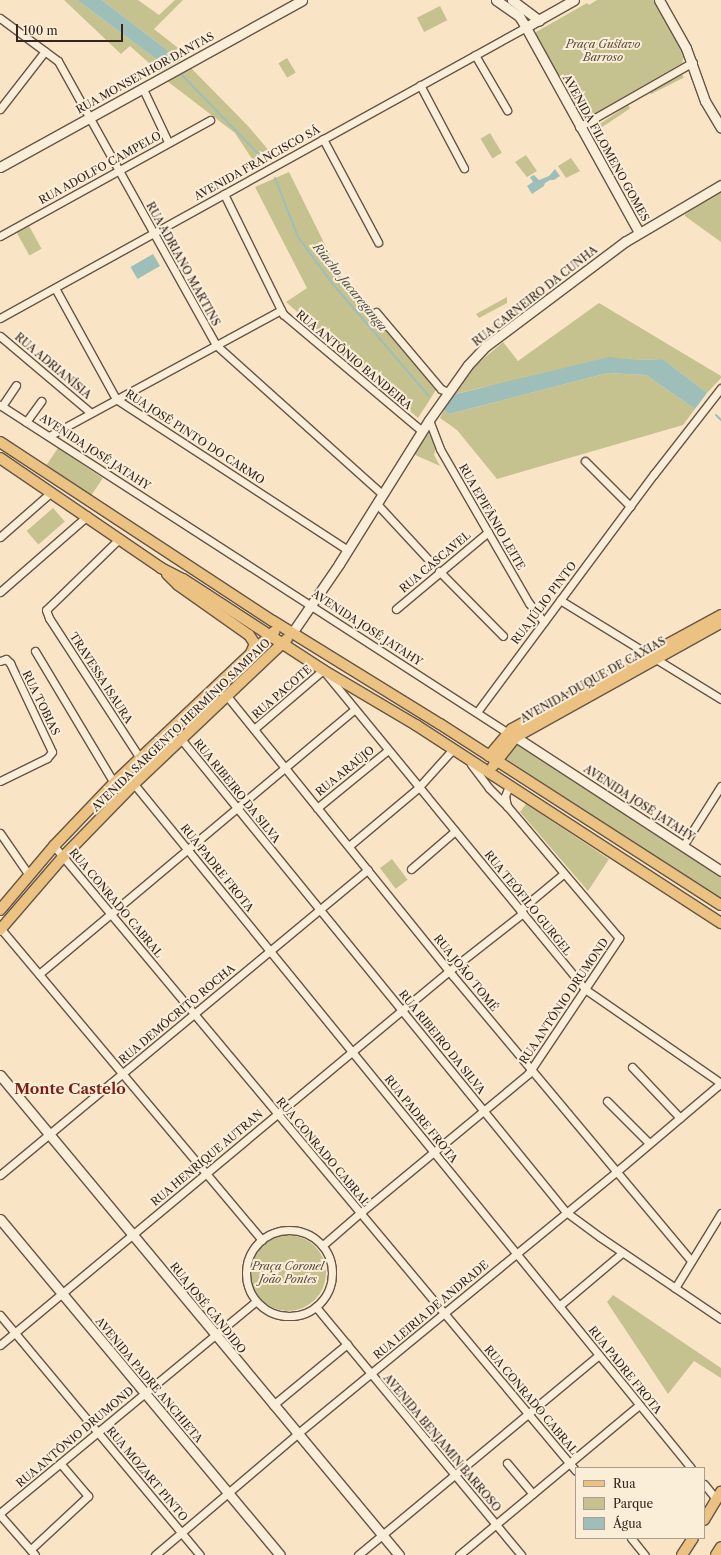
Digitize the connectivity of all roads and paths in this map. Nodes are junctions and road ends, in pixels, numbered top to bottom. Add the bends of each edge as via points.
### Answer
1 (302, 0) edge
2 (496, 0) edge
3 (512, 0) edge
4 (574, 0) edge
5 (660, 0) edge
6 (539, 20) junction
7 (1, 22) edge
8 (526, 27) junction
9 (45, 51) junction
10 (474, 55) junction
11 (692, 62) junction
12 (420, 85) junction
13 (143, 89) junction
14 (0, 109) edge
15 (507, 110) dead end
16 (90, 118) junction
17 (210, 120) dead end
18 (579, 127) junction
19 (721, 128) edge
20 (323, 139) junction
21 (168, 142) junction
22 (0, 168) edge
23 (464, 168) dead end
24 (119, 170) junction
25 (721, 185) edge
26 (224, 194) junction
27 (639, 232) junction
28 (154, 234) junction
29 (0, 236) edge
30 (378, 242) dead end
31 (55, 288) junction
32 (281, 310) junction
33 (376, 312) dead end
34 (0, 318) edge
35 (0, 336) edge
36 (216, 345) junction
37 (16, 385) dead end
38 (721, 388) edge
39 (448, 392) junction
40 (116, 399) junction
41 (41, 401) dead end
42 (1, 405) edge
43 (91, 413) junction
44 (429, 420) junction
45 (26, 422) junction
46 (422, 431) junction
47 (49, 436) junction
48 (0, 442) edge
49 (0, 458) edge
50 (585, 461) dead end
51 (50, 492) junction
52 (382, 494) junction
53 (86, 500) junction
54 (377, 504) junction
55 (628, 505) junction
56 (77, 510) junction
57 (87, 516) junction
58 (110, 516) junction
59 (102, 527) junction
60 (488, 532) junction
61 (0, 537) edge
62 (120, 538) junction
63 (348, 550) junction
64 (428, 559) dead end
65 (161, 568) junction
66 (439, 572) junction
67 (0, 592) edge
68 (560, 600) junction
69 (310, 605) junction
70 (396, 609) dead end
71 (721, 615) edge
72 (544, 622) junction
73 (721, 624) edge
74 (280, 626) junction
75 (292, 633) junction
76 (270, 636) junction
77 (503, 636) dead end
78 (283, 643) junction
79 (35, 651) dead end
80 (251, 653) junction
81 (653, 656) junction
82 (0, 660) edge
83 (323, 670) junction
84 (357, 690) junction
85 (227, 696) junction
86 (721, 699) edge
87 (400, 700) junction
88 (349, 704) junction
89 (354, 710) junction
90 (394, 712) junction
91 (477, 712) junction
92 (254, 729) junction
93 (512, 735) junction
94 (181, 739) junction
95 (453, 749) junction
96 (388, 751) junction
97 (140, 758) junction
98 (468, 759) junction
99 (493, 759) junction
100 (286, 769) junction
101 (488, 772) junction
102 (0, 781) edge
103 (114, 783) junction
104 (134, 784) junction
105 (509, 786) junction
106 (721, 786) edge
107 (418, 788) junction
108 (238, 808) junction
109 (317, 808) junction
110 (508, 808) junction
111 (455, 831) junction
112 (0, 833) edge
113 (54, 846) junction
114 (349, 846) junction
115 (683, 846) junction
116 (188, 850) junction
117 (63, 857) junction
118 (411, 869) dead end
119 (368, 870) junction
120 (721, 871) edge
121 (563, 874) junction
122 (29, 875) junction
123 (721, 905) edge
124 (0, 910) edge
125 (319, 910) junction
126 (522, 911) junction
127 (111, 914) junction
128 (721, 923) edge
129 (0, 929) edge
130 (270, 951) junction
131 (449, 971) junction
132 (38, 974) junction
133 (585, 989) junction
134 (401, 1010) junction
135 (194, 1014) junction
136 (353, 1052) junction
137 (632, 1067) dead end
138 (531, 1069) junction
139 (122, 1074) junction
140 (0, 1075) edge
141 (721, 1083) edge
142 (607, 1101) dead end
143 (484, 1111) junction
144 (277, 1113) junction
145 (680, 1118) junction
146 (49, 1134) junction
147 (649, 1143) junction
148 (433, 1152) junction
149 (616, 1172) junction
150 (206, 1174) junction
151 (0, 1175) edge
152 (566, 1212) junction
153 (360, 1213) junction
154 (721, 1213) edge
155 (0, 1219) edge
156 (133, 1234) junction
157 (262, 1240) junction
158 (323, 1246) junction
159 (622, 1252) junction
160 (516, 1253) junction
161 (692, 1261) junction
162 (675, 1288) junction
163 (62, 1293) junction
164 (256, 1301) junction
165 (559, 1306) junction
166 (316, 1307) junction
167 (444, 1313) junction
168 (0, 1315) edge
169 (721, 1319) edge
170 (15, 1332) junction
171 (215, 1335) junction
172 (346, 1344) junction
173 (0, 1345) edge
174 (599, 1355) junction
175 (372, 1374) junction
176 (144, 1394) junction
177 (273, 1405) junction
178 (639, 1405) junction
179 (528, 1413) junction
180 (97, 1432) junction
181 (298, 1434) junction
182 (60, 1463) junction
183 (507, 1463) dead end
184 (570, 1464) junction
185 (690, 1467) edge
186 (575, 1471) edge
187 (455, 1475) junction
188 (705, 1485) edge
189 (228, 1494) junction
190 (534, 1494) junction
191 (719, 1495) edge
192 (0, 1514) edge
193 (705, 1518) edge
194 (496, 1524) junction
195 (182, 1533) junction
196 (382, 1535) junction
197 (632, 1539) edge
198 (692, 1539) edge
199 (721, 1547) edge
200 (33, 1552) edge
201 (155, 1555) edge
202 (200, 1555) edge
203 (280, 1555) edge
204 (358, 1555) edge
205 (399, 1555) edge
206 (459, 1555) edge
207 (521, 1555) edge
208 (645, 1555) edge
209 (682, 1555) edge
210 (716, 1555) edge

1 - 13 street, RUA MONSENHOR DANTAS
2 - 8 street, AVENIDA FILOMENO GOMES via 519,16
3 - 6 street
4 - 6 street
5 - 11 street
6 - 8 street
7 - 9 street, RUA ADRIANO MARTINS
8 - 10 street, AVENIDA FRANCISCO SÁ
8 - 18 street, AVENIDA FILOMENO GOMES
9 - 14 street
9 - 16 street, RUA ADRIANO MARTINS via 58,61
10 - 12 street, AVENIDA FRANCISCO SÁ
10 - 15 street
11 - 18 street
11 - 19 street via 705,101
12 - 20 street, AVENIDA FRANCISCO SÁ
12 - 23 street
13 - 16 street, RUA MONSENHOR DANTAS
13 - 21 street
16 - 22 street, RUA MONSENHOR DANTAS
16 - 24 street, RUA ADRIANO MARTINS
17 - 21 street, RUA ADOLFO CAMPELO
18 - 27 street, AVENIDA FILOMENO GOMES
20 - 26 street, AVENIDA FRANCISCO SÁ
20 - 30 street
21 - 24 street, RUA ADOLFO CAMPELO
24 - 28 street, RUA ADRIANO MARTINS
24 - 29 street, RUA ADOLFO CAMPELO
25 - 27 street, RUA CARNEIRO DA CUNHA
26 - 28 street, AVENIDA FRANCISCO SÁ
26 - 32 street, RUA ANTÔNIO BANDEIRA
27 - 39 street, RUA CARNEIRO DA CUNHA via 486,346 464,369
28 - 31 street, AVENIDA FRANCISCO SÁ
28 - 36 street, RUA ADRIANO MARTINS
31 - 34 street, AVENIDA FRANCISCO SÁ
31 - 40 street, RUA JOSÉ PINTO DO CARMO
32 - 36 street
32 - 46 street, RUA ANTÔNIO BANDEIRA via 286,317
33 - 39 street via 441,389
35 - 43 street, RUA ADRIANÍSIA
36 - 40 street
36 - 52 street, RUA ADRIANO MARTINS
37 - 42 street
38 - 55 street, RUA JÚLIO PINTO
39 - 44 street, RUA CARNEIRO DA CUNHA
40 - 43 street
40 - 63 street, RUA JOSÉ PINTO DO CARMO
41 - 45 street
42 - 45 street, AVENIDA JOSÉ JATAHY
43 - 47 street
44 - 46 street, RUA CARNEIRO DA CUNHA
44 - 60 street, RUA EPIFÂNIO LEITE via 440,449
45 - 47 street, AVENIDA JOSÉ JATAHY
46 - 52 street, RUA CARNEIRO DA CUNHA
47 - 69 street, AVENIDA JOSÉ JATAHY
48 - 53 main road
49 - 51 main road
50 - 55 street
51 - 56 main road
51 - 61 street
52 - 54 street, RUA CARNEIRO DA CUNHA
53 - 56 main road via 85,506
53 - 58 main road
54 - 63 street, RUA CARNEIRO DA CUNHA
54 - 64 street
55 - 68 street, RUA JÚLIO PINTO
56 - 57 main road
57 - 59 main road
57 - 67 street
58 - 59 main road via 101,517
58 - 74 main road
59 - 62 main road
60 - 66 street, RUA CASCAVEL
60 - 72 street, RUA EPIFÂNIO LEITE via 529,603
62 - 65 main road
62 - 97 street, TRAVESSA ISAURA via 46,610
63 - 69 street, RUA CARNEIRO DA CUNHA
65 - 76 main road via 183,579
65 - 80 main road via 178,585 249,635 255,644
66 - 70 street, RUA CASCAVEL
66 - 77 street
68 - 72 street, RUA JÚLIO PINTO
68 - 81 street
69 - 75 street, AVENIDA SARGENTO HERMÍNIO SAMPAIO
69 - 91 street, AVENIDA JOSÉ JATAHY
71 - 81 main road, AVENIDA DUQUE DE CAXIAS
72 - 91 street, RUA JÚLIO PINTO
73 - 81 main road, AVENIDA DUQUE DE CAXIAS
74 - 75 main road
74 - 76 main road, AVENIDA SARGENTO HERMÍNIO SAMPAIO
75 - 78 main road, AVENIDA SARGENTO HERMÍNIO SAMPAIO
75 - 87 main road
76 - 78 main road
76 - 80 main road, AVENIDA SARGENTO HERMÍNIO SAMPAIO
78 - 83 main road
78 - 85 main road, AVENIDA SARGENTO HERMÍNIO SAMPAIO
79 - 103 street
80 - 97 main road, AVENIDA SARGENTO HERMÍNIO SAMPAIO
81 - 86 street
81 - 93 main road, AVENIDA DUQUE DE CAXIAS
82 - 102 street, RUA TOBIAS via 6,659 10,662 52,752 47,758
83 - 84 main road
83 - 88 street, RUA TEÓFILO GURGEL
83 - 92 street, RUA PACOTE
84 - 88 street via 350,697
84 - 90 main road
85 - 92 street, RUA JOÃO TOMÉ
85 - 94 main road, AVENIDA SARGENTO HERMÍNIO SAMPAIO
87 - 90 main road via 396,703
87 - 99 main road
88 - 89 street, RUA TEÓFILO GURGEL
89 - 96 street, RUA TEÓFILO GURGEL
89 - 100 street
90 - 95 main road
91 - 93 street, AVENIDA JOSÉ JATAHY
92 - 100 street, RUA JOÃO TOMÉ
93 - 99 main road, AVENIDA DUQUE DE CAXIAS
93 - 115 street, AVENIDA JOSÉ JATAHY
94 - 104 main road, AVENIDA SARGENTO HERMÍNIO SAMPAIO
94 - 108 street, RUA RIBEIRO DA SILVA
95 - 98 main road
95 - 107 street
96 - 107 street, RUA TEÓFILO GURGEL
96 - 109 street, RUA ARAÚJO
97 - 103 main road, AVENIDA SARGENTO HERMÍNIO SAMPAIO
98 - 101 main road
98 - 110 street via 489,788
99 - 101 main road, AVENIDA DUQUE DE CAXIAS
99 - 123 main road
100 - 108 street
100 - 109 street, RUA JOÃO TOMÉ
101 - 105 main road
103 - 113 main road, AVENIDA SARGENTO HERMÍNIO SAMPAIO
104 - 116 street, RUA PADRE FROTA
104 - 117 main road, AVENIDA SARGENTO HERMÍNIO SAMPAIO
105 - 110 street via 504,796
105 - 128 main road
106 - 115 street
107 - 111 street, RUA TEÓFILO GURGEL
107 - 114 street
108 - 116 street
108 - 125 street, RUA RIBEIRO DA SILVA
109 - 114 street, RUA JOÃO TOMÉ
110 - 121 street
111 - 118 street
111 - 126 street, RUA TEÓFILO GURGEL
112 - 122 street
113 - 117 street, RUA CONRADO CABRAL
113 - 122 main road, AVENIDA SARGENTO HERMÍNIO SAMPAIO
114 - 119 street, RUA JOÃO TOMÉ
115 - 120 street, AVENIDA JOSÉ JATAHY
116 - 127 street
116 - 130 street, RUA PADRE FROTA
117 - 127 street, RUA CONRADO CABRAL
117 - 129 main road, AVENIDA SARGENTO HERMÍNIO SAMPAIO
119 - 125 street, RUA DEMÓCRITO ROCHA
119 - 131 street, RUA JOÃO TOMÉ
121 - 126 street, RUA HENRIQUE AUTRAN
121 - 133 street, RUA ANTÔNIO DRUMOND via 619,937
122 - 124 main road, AVENIDA SARGENTO HERMÍNIO SAMPAIO
125 - 130 street, RUA DEMÓCRITO ROCHA
125 - 134 street, RUA RIBEIRO DA SILVA
126 - 131 street, RUA HENRIQUE AUTRAN
126 - 133 street, RUA TEÓFILO GURGEL
127 - 132 street
127 - 135 street, RUA CONRADO CABRAL
129 - 132 street
130 - 135 street, RUA DEMÓCRITO ROCHA
130 - 136 street, RUA PADRE FROTA
131 - 134 street, RUA HENRIQUE AUTRAN
131 - 138 street, RUA JOÃO TOMÉ
132 - 139 street
133 - 138 street, RUA ANTÔNIO DRUMOND
133 - 141 street, RUA TEÓFILO GURGEL
134 - 136 street, RUA HENRIQUE AUTRAN
134 - 143 street, RUA RIBEIRO DA SILVA
135 - 139 street, RUA DEMÓCRITO ROCHA
135 - 144 street, RUA CONRADO CABRAL
136 - 144 street, RUA HENRIQUE AUTRAN
136 - 148 street, RUA PADRE FROTA
137 - 145 street
138 - 143 street, RUA ANTÔNIO DRUMOND
138 - 149 street, RUA JOÃO TOMÉ
139 - 146 street, RUA DEMÓCRITO ROCHA
139 - 150 street
140 - 146 street, RUA JOSÉ CÂNDIDO
141 - 145 street, RUA LEIRIA DE ANDRADE
142 - 147 street
143 - 148 street, RUA ANTÔNIO DRUMOND
143 - 152 street, RUA RIBEIRO DA SILVA
144 - 150 street, RUA HENRIQUE AUTRAN
144 - 153 street, RUA CONRADO CABRAL
145 - 147 street, RUA LEIRIA DE ANDRADE
146 - 151 street, RUA DEMÓCRITO ROCHA
146 - 156 street, RUA JOSÉ CÂNDIDO
147 - 149 street, RUA LEIRIA DE ANDRADE
148 - 153 street, RUA ANTÔNIO DRUMOND
148 - 160 street, RUA PADRE FROTA
149 - 152 street, RUA LEIRIA DE ANDRADE
149 - 161 street, RUA JOÃO TOMÉ
150 - 156 street, RUA HENRIQUE AUTRAN
150 - 157 street
152 - 159 street, RUA RIBEIRO DA SILVA
152 - 160 street, RUA LEIRIA DE ANDRADE
153 - 158 street, RUA ANTÔNIO DRUMOND
153 - 167 street, RUA CONRADO CABRAL
154 - 161 street
155 - 163 street, AVENIDA PADRE ANCHIETA
156 - 163 street, RUA HENRIQUE AUTRAN
156 - 171 street, RUA JOSÉ CÂNDIDO
157 - 158 street via 273,1233 300,1231 313,1236
157 - 164 street via 250,1255 246,1274 250,1292
158 - 166 street via 332,1263 332,1278 328,1292
159 - 162 street, RUA RIBEIRO DA SILVA
159 - 165 street
160 - 165 street, RUA PADRE FROTA
160 - 167 street, RUA LEIRIA DE ANDRADE
161 - 162 street
162 - 169 street, RUA RIBEIRO DA SILVA
163 - 170 street, RUA HENRIQUE AUTRAN
163 - 176 street, AVENIDA PADRE ANCHIETA
164 - 166 street via 277,1315 291,1317 304,1314
164 - 171 street, RUA ANTÔNIO DRUMOND
165 - 174 street, RUA PADRE FROTA
166 - 172 street, AVENIDA BENJAMIN BARROSO
167 - 175 street, RUA LEIRIA DE ANDRADE
167 - 179 street, RUA CONRADO CABRAL
168 - 170 street, RUA MOZART PINTO
170 - 173 street, RUA HENRIQUE AUTRAN
170 - 180 street, RUA MOZART PINTO
171 - 176 street, RUA ANTÔNIO DRUMOND
171 - 177 street, RUA JOSÉ CÂNDIDO
172 - 175 street, AVENIDA BENJAMIN BARROSO
172 - 177 street
174 - 178 street, RUA PADRE FROTA
174 - 179 street
175 - 181 street, RUA LEIRIA DE ANDRADE
175 - 187 street, AVENIDA BENJAMIN BARROSO
176 - 180 street, RUA ANTÔNIO DRUMOND
176 - 189 street, AVENIDA PADRE ANCHIETA
177 - 181 street, RUA JOSÉ CÂNDIDO
178 - 184 street
178 - 185 street, RUA PADRE FROTA
179 - 184 street, RUA CONRADO CABRAL
179 - 187 street
180 - 182 street, RUA ANTÔNIO DRUMOND
180 - 195 street, RUA MOZART PINTO
181 - 189 street, RUA LEIRIA DE ANDRADE
181 - 196 street, RUA JOSÉ CÂNDIDO
182 - 192 street, RUA ANTÔNIO DRUMOND
182 - 200 street via 88,1496
183 - 190 street
184 - 186 street, RUA CONRADO CABRAL
184 - 190 street
187 - 194 street, AVENIDA BENJAMIN BARROSO
187 - 196 street
188 - 191 street
189 - 195 street, RUA LEIRIA DE ANDRADE
189 - 203 street, AVENIDA PADRE ANCHIETA
190 - 194 street
191 - 193 main road
192 - 200 street
194 - 206 street
194 - 207 street, AVENIDA BENJAMIN BARROSO
195 - 201 street, RUA LEIRIA DE ANDRADE
195 - 202 street, RUA MOZART PINTO
196 - 204 street
196 - 205 street, RUA JOSÉ CÂNDIDO
197 - 208 street
198 - 209 main road
199 - 210 main road

